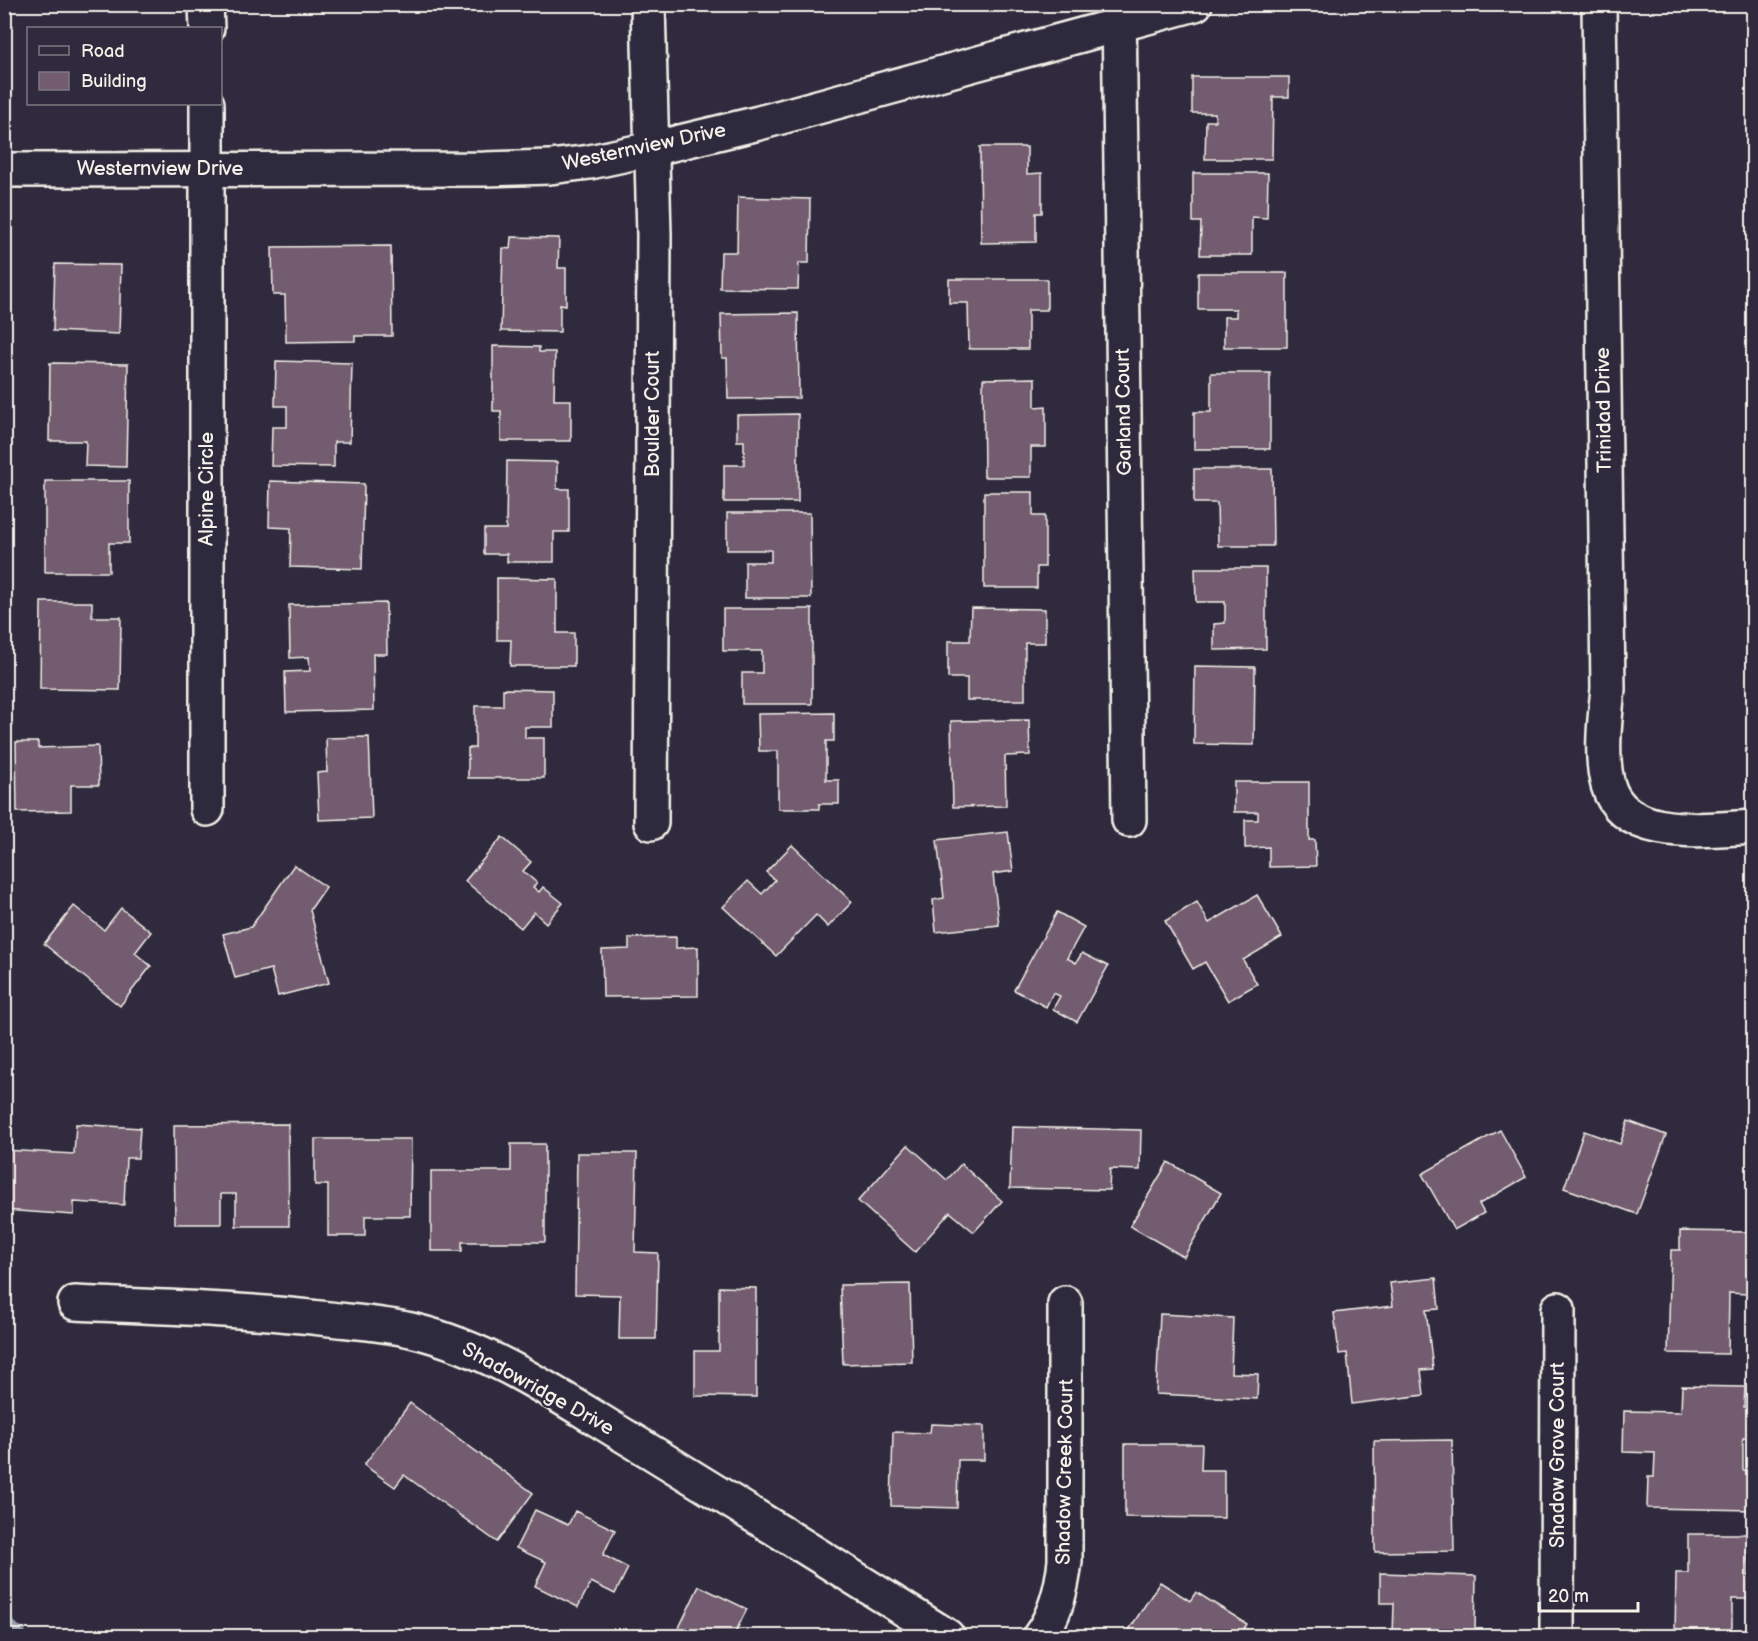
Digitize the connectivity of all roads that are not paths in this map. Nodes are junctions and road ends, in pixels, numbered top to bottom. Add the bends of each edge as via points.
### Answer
1 (206, 4) edge
2 (648, 4) edge
3 (1196, 4) edge
4 (1599, 4) edge
5 (1120, 15) edge
6 (207, 27) edge
7 (207, 105) edge
8 (651, 149) junction
9 (206, 169) junction
10 (4, 170) edge
11 (207, 809) dead end
12 (1129, 820) dead end
13 (651, 823) dead end
14 (1754, 827) edge
15 (75, 1303) dead end
16 (1065, 1303) dead end
17 (1558, 1309) dead end
18 (947, 1636) edge
19 (1040, 1636) edge
20 (1557, 1636) edge

1 - 6 street
2 - 8 street, Boulder Court
3 - 5 street, Westernview Drive
4 - 14 street, Trinidad Drive via 1608,785 1623,811 1662,827
5 - 8 street, Westernview Drive via 759,123
5 - 12 street, Garland Court
7 - 9 street, Alpine Circle
8 - 9 street, Westernview Drive via 550,167
8 - 13 street, Boulder Court
9 - 10 street, Westernview Drive
9 - 11 street, Alpine Circle
15 - 18 street, Shadowridge Drive via 290,1314 414,1331 464,1346 555,1394
16 - 19 street, Shadow Creek Court via 1065,1561 1061,1589
17 - 20 street, Shadow Grove Court

